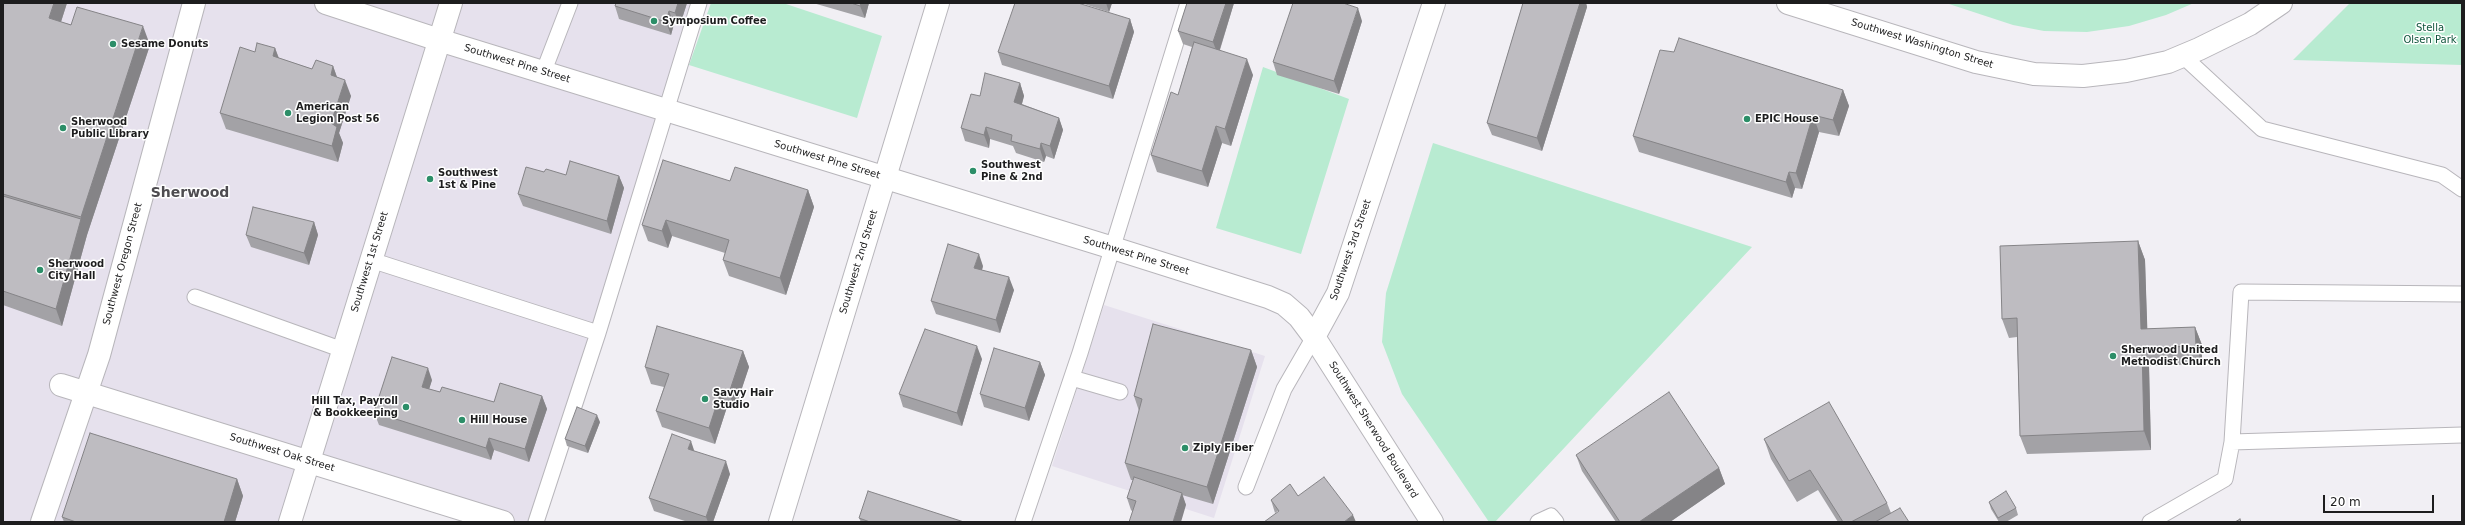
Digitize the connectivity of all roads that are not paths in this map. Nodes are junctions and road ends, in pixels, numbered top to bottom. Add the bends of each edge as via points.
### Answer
1 (194, 3) edge
2 (326, 3) edge
3 (451, 3) edge
4 (570, 3) edge
5 (699, 3) edge
6 (938, 3) edge
7 (1188, 3) edge
8 (1434, 3) edge
9 (1788, 3) edge
10 (2281, 3) edge
11 (439, 40) junction
12 (2183, 56) junction
13 (543, 73) junction
14 (666, 110) junction
15 (884, 178) junction
16 (2462, 190) edge
17 (1113, 248) junction
18 (371, 260) junction
19 (2462, 294) edge
20 (195, 297) dead end
21 (598, 333) junction
22 (1314, 337) junction
23 (343, 350) junction
24 (1072, 378) junction
25 (60, 385) dead end
26 (1120, 392) dead end
27 (87, 393) junction
28 (2462, 435) edge
29 (2232, 442) junction
30 (309, 461) junction
31 (1246, 487) dead end
32 (42, 522) edge
33 (290, 522) edge
34 (502, 522) edge
35 (536, 522) edge
36 (780, 522) edge
37 (1023, 522) edge
38 (1432, 522) edge
39 (1538, 522) edge
40 (1556, 522) edge
41 (2150, 522) edge

1 - 27 main road, Southwest Oregon Street
2 - 11 main road, Southwest Pine Street
3 - 11 main road, Southwest 1st Street
4 - 13 lane
5 - 14 lane
6 - 15 main road, Southwest 2nd Street
7 - 17 lane
8 - 22 main road, Southwest 3rd Street via 1338,293
9 - 12 main road, Southwest Washington Street via 1941,52 2027,73 2083,76 2146,67
10 - 12 main road, Southwest Washington Street via 2250,24
11 - 13 main road, Southwest Pine Street
11 - 18 main road, Southwest 1st Street
12 - 16 lane via 2262,129 2442,175
13 - 14 main road, Southwest Pine Street
14 - 15 main road, Southwest Pine Street
14 - 21 lane
15 - 17 main road, Southwest Pine Street
15 - 36 main road, Southwest 2nd Street
17 - 22 main road, Southwest Pine Street via 1284,304 1299,317
17 - 24 lane
18 - 21 lane
18 - 23 main road, Southwest 1st Street
19 - 29 lane via 2241,292
20 - 23 lane
21 - 35 lane
22 - 31 lane, Southwest 3rd Street via 1284,390
22 - 38 main road, Southwest Sherwood Boulevard
23 - 30 main road, Southwest 1st Street
24 - 26 lane
24 - 37 lane
25 - 27 main road, Southwest Oak Street
27 - 30 main road, Southwest Oak Street
27 - 32 main road, Southwest Oregon Street
28 - 29 lane
29 - 41 lane via 2224,479
30 - 33 main road, Southwest 1st Street
30 - 34 main road, Southwest Oak Street
39 - 40 lane via 1551,516

